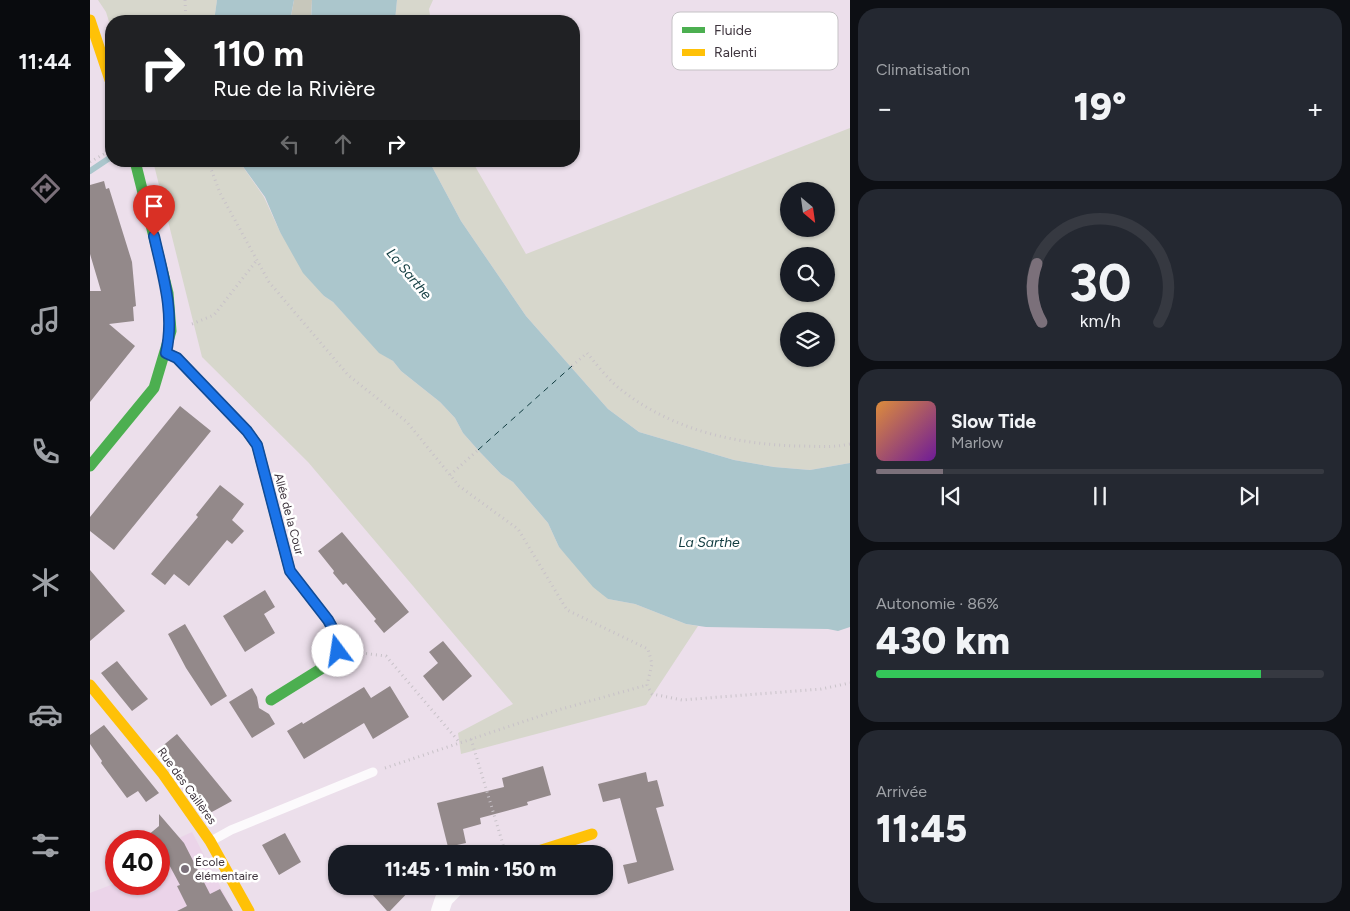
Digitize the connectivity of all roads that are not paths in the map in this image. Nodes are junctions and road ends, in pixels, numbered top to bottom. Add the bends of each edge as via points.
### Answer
1 (90, 20) edge
2 (105, 65) edge
3 (136, 167) edge
4 (166, 353) junction
5 (90, 466) edge
6 (90, 685) edge
7 (272, 700) dead end
8 (373, 772) road end
9 (592, 834) dead end
10 (210, 841) junction
11 (558, 845) edge
12 (448, 895) edge
13 (249, 911) edge
14 (440, 911) edge

1 - 2 street
3 - 4 street via 168,293 171,332
4 - 5 street via 154,388
4 - 7 street, Allée de la Cour via 177,358 257,445 290,571 338,638 338,651 324,667
6 - 10 street, Rue des Caillères via 162,774
8 - 10 lane
9 - 11 street
10 - 13 street, Rue des Caillères
12 - 14 street

